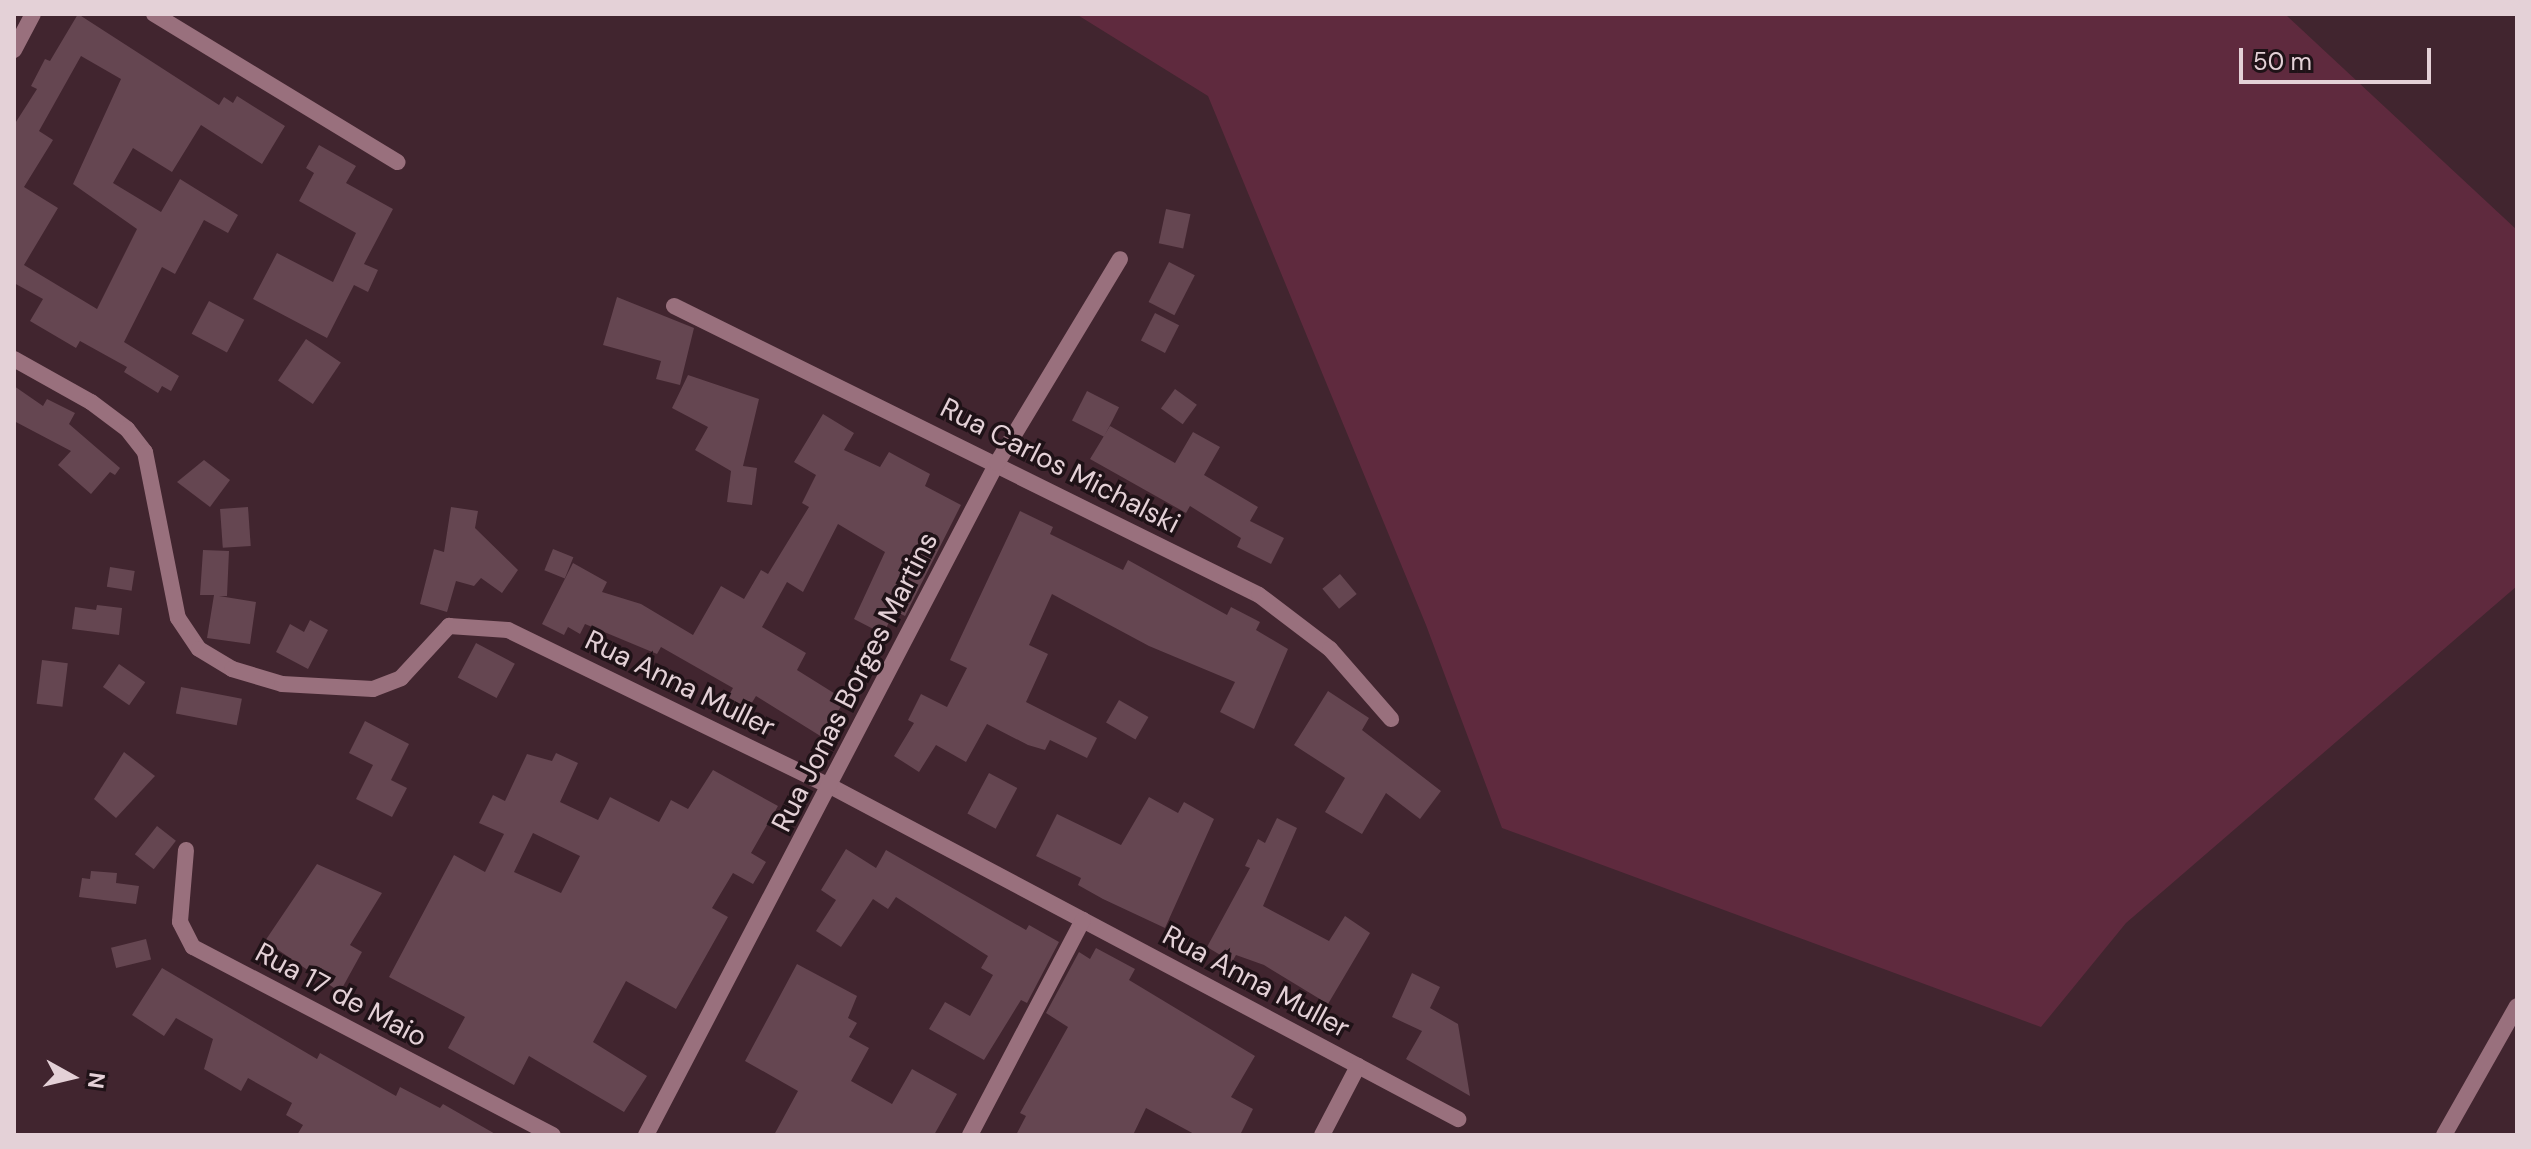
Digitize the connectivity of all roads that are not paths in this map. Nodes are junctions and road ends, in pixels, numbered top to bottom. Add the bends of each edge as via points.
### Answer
1 (33, 14) edge
2 (154, 14) edge
3 (14, 50) edge
4 (397, 162) dead end
5 (1120, 259) dead end
6 (674, 306) dead end
7 (14, 359) edge
8 (997, 463) junction
9 (1391, 719) dead end
10 (832, 787) junction
11 (186, 850) dead end
12 (1083, 920) junction
13 (2517, 1006) edge
14 (1358, 1066) junction
15 (1458, 1119) dead end
16 (553, 1135) edge
17 (646, 1135) edge
18 (970, 1135) edge
19 (1322, 1135) edge
20 (2444, 1135) edge

1 - 3 street
2 - 4 street
5 - 8 street, Rua Jonas Borges Martins
6 - 8 street, Rua Carlos Michalski
7 - 10 street, Rua Anna Muller via 91,402 127,429 145,452 178,618 199,649 232,669 282,684 373,689 401,678 449,626 484,624 508,630
8 - 9 street, Rua Carlos Michalski via 1259,595 1330,649
8 - 10 street, Rua Jonas Borges Martins
10 - 12 street, Rua Anna Muller
10 - 17 street, Rua Jonas Borges Martins
11 - 16 street, Rua 17 de Maio via 180,922 193,947
12 - 14 street, Rua Anna Muller
12 - 18 street
13 - 20 street
14 - 15 street, Rua Anna Muller
14 - 19 street

